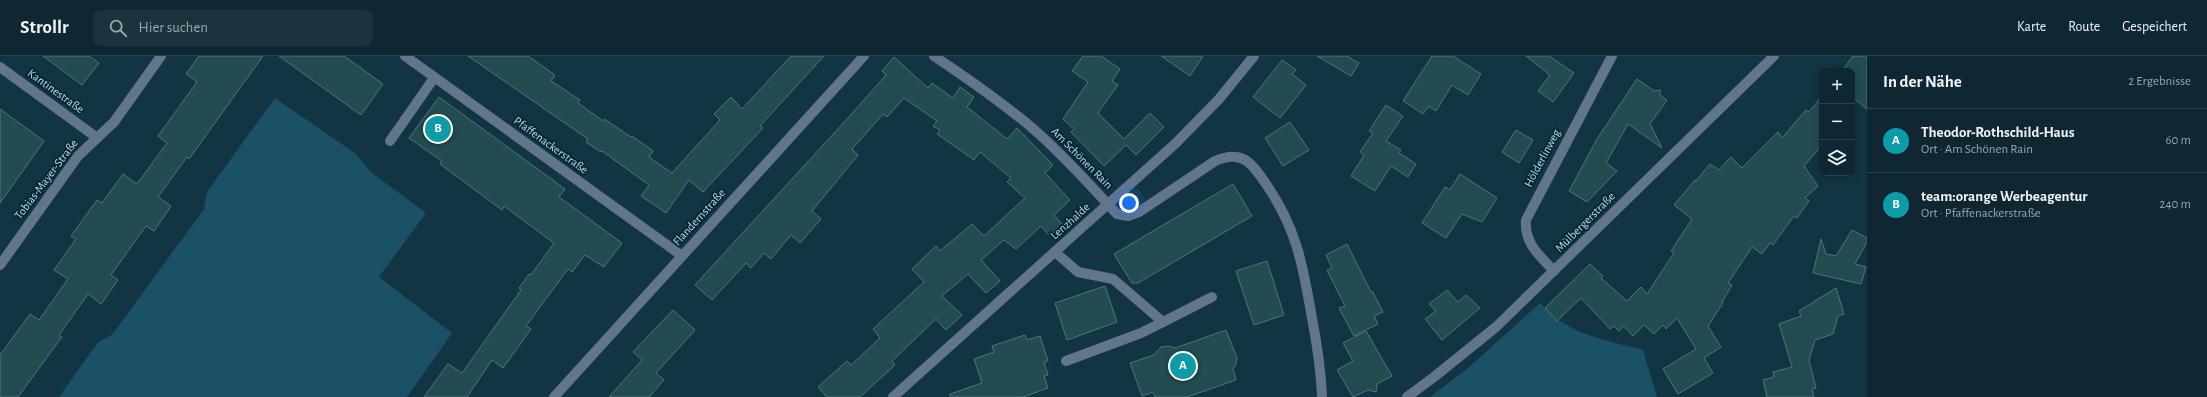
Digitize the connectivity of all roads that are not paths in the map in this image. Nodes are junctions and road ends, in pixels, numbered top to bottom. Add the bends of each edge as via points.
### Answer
1 (161, 56) edge
2 (405, 56) edge
3 (864, 56) edge
4 (934, 56) edge
5 (1254, 56) edge
6 (1612, 56) edge
7 (1774, 56) edge
8 (0, 67) edge
9 (434, 78) junction
10 (96, 137) junction
11 (390, 141) dead end
12 (1108, 204) junction
13 (1055, 252) junction
14 (681, 255) junction
15 (0, 265) edge
16 (1554, 271) junction
17 (1212, 297) dead end
18 (1163, 322) junction
19 (1066, 361) dead end
20 (554, 397) edge
21 (893, 397) edge
22 (1322, 397) edge
23 (1407, 397) edge

1 - 10 street, Tobias-Mayer-Straße via 114,122
2 - 9 street, Pfaffenackerstraße
3 - 14 street, Flandernstraße
4 - 12 street, Am Schönen Rain via 980,87 1037,132
5 - 12 street, Lenzhalde via 1192,128
6 - 16 street, Hölderlinweg via 1526,220 1530,244
7 - 16 street, Mülbergerstraße
8 - 10 street, Kantinestraße
9 - 11 street
9 - 14 street, Pfaffenackerstraße
10 - 15 street, Tobias-Mayer-Straße via 78,156
12 - 13 street, Lenzhalde
12 - 22 street, Am Schönen Rain via 1123,216 1133,215 1215,161 1235,156 1248,162 1274,196 1298,245 1318,351
13 - 18 street via 1078,272 1113,280
13 - 21 street, Lenzhalde
14 - 20 street, Flandernstraße
16 - 23 street, Mülbergerstraße via 1491,331
17 - 18 street
18 - 19 street

